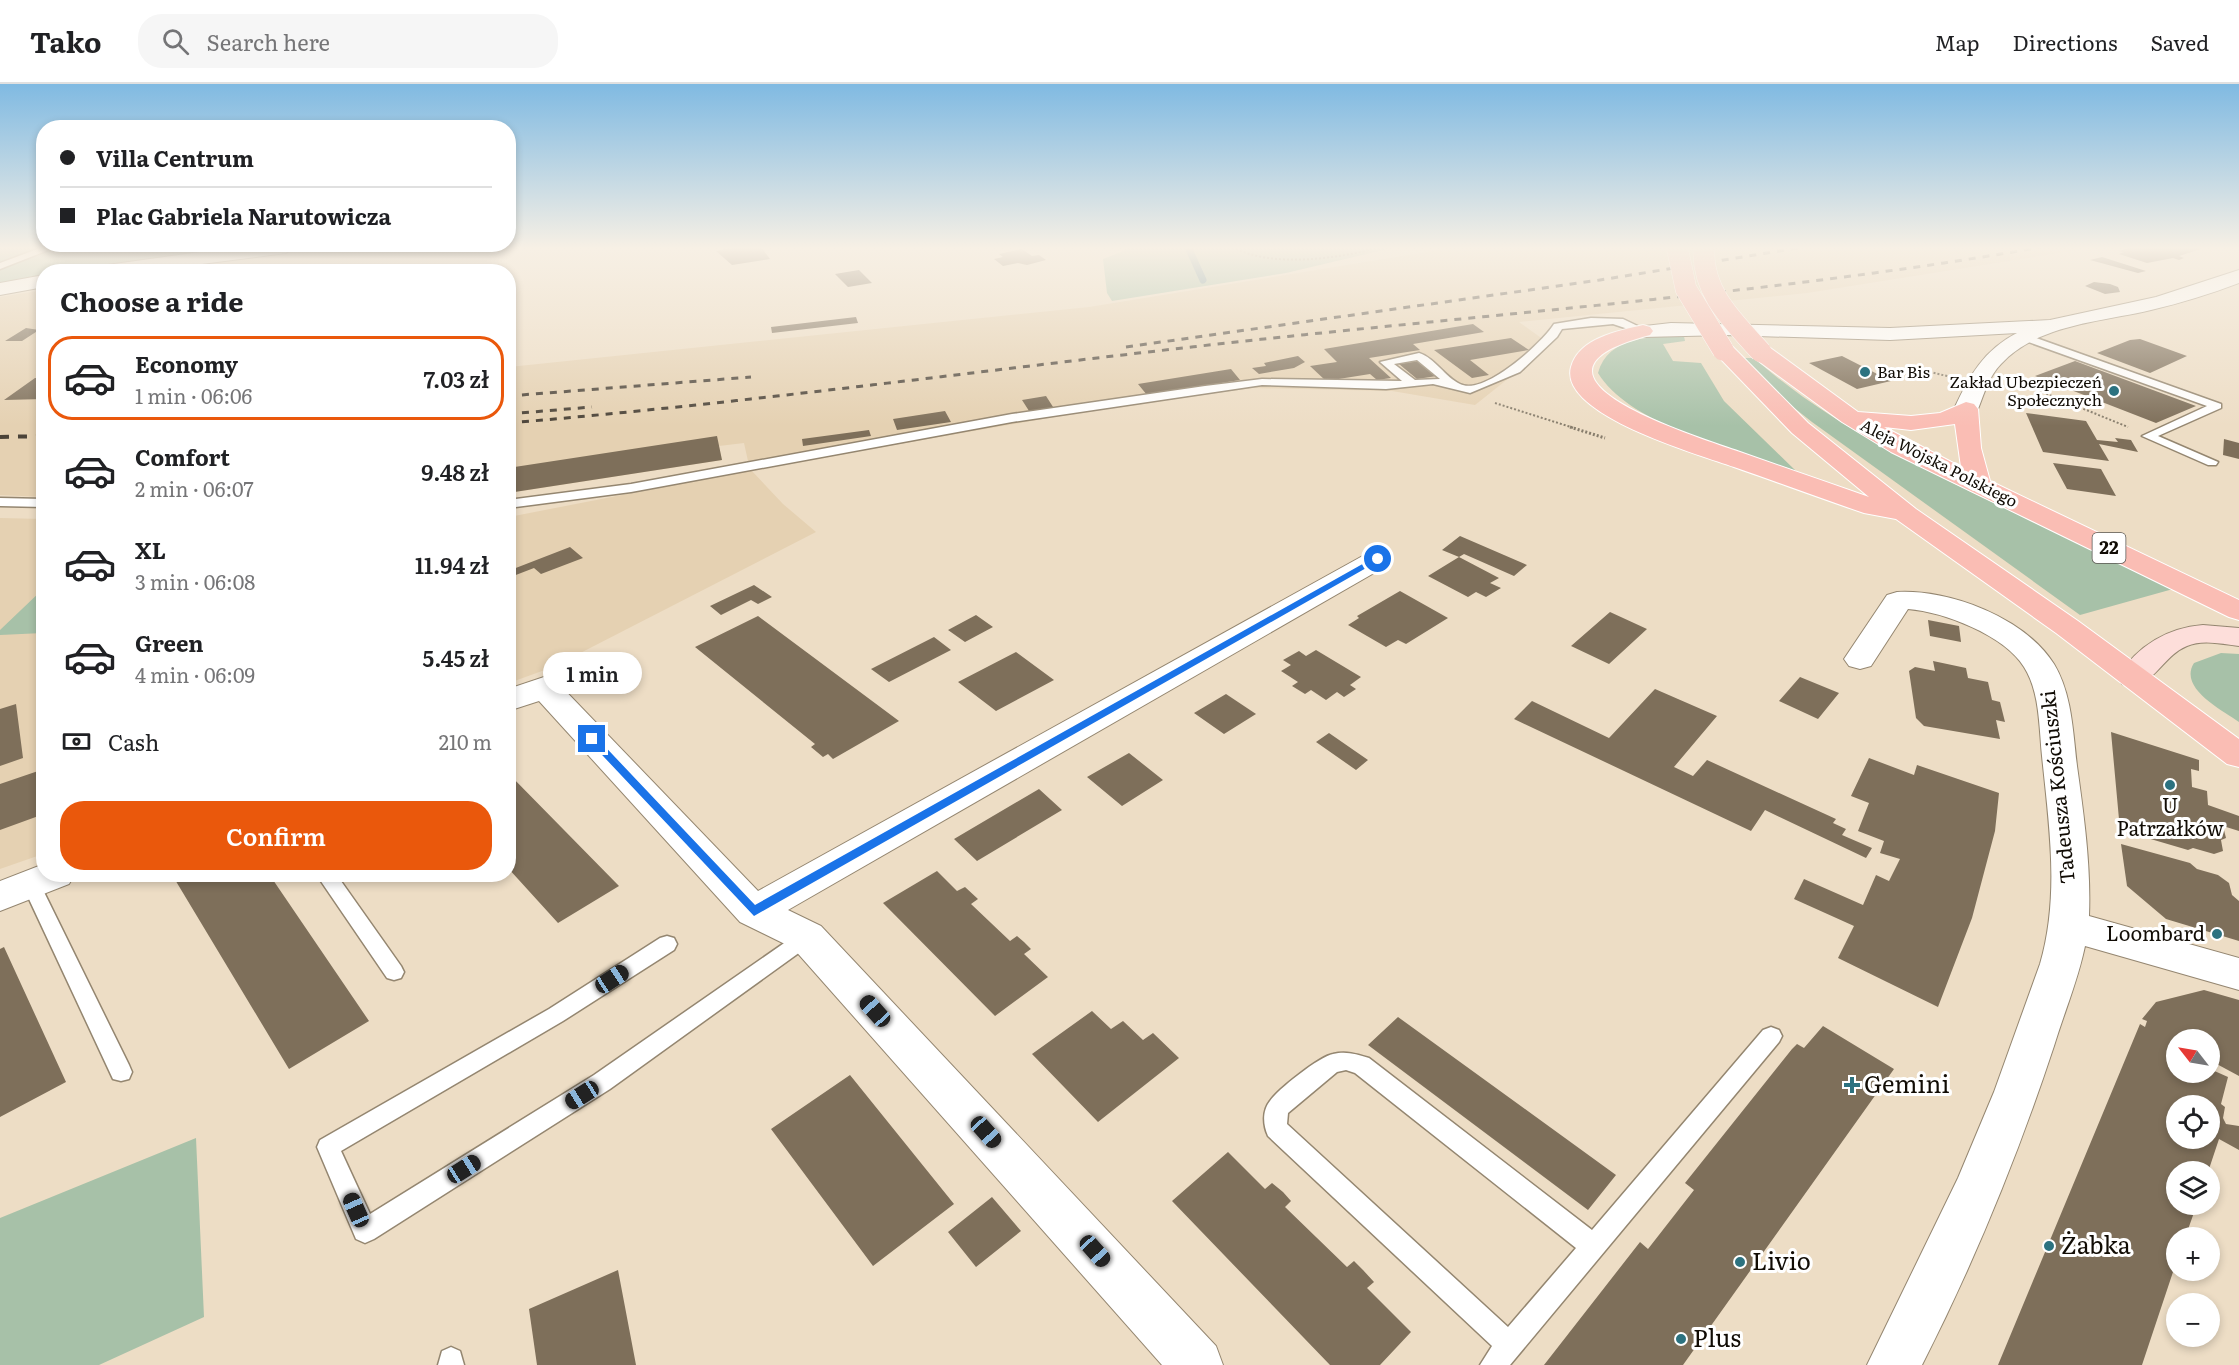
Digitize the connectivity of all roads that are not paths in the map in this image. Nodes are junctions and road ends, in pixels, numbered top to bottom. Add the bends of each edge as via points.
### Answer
1 (1694, 307) edge
2 (1723, 307) edge
3 (2135, 307) edge
4 (2049, 326) junction
5 (1643, 331) junction
6 (2024, 337) junction
7 (1411, 382) junction
8 (1455, 386) junction
9 (1966, 409) junction
10 (1850, 417) junction
11 (2212, 462) dead end
12 (1979, 486) junction
13 (0, 502) edge
14 (36, 503) edge
15 (516, 503) edge
16 (1907, 515) junction
17 (1378, 559) dead end
18 (2239, 611) edge
19 (2239, 637) edge
20 (1860, 659) dead end
21 (2133, 677) junction
22 (516, 698) edge
23 (2239, 756) edge
24 (331, 882) edge
25 (29, 885) edge
26 (754, 911) junction
27 (2068, 926) junction
28 (807, 937) junction
29 (668, 944) dead end
30 (394, 972) dead end
31 (2239, 974) edge
32 (1772, 1036) dead end
33 (121, 1072) dead end
34 (1593, 1246) junction
35 (1509, 1345) junction
36 (1197, 1365) edge
37 (1493, 1365) edge
38 (1893, 1365) edge

1 - 16 main road, bridge via 1723,351 1800,428
2 - 10 main road, Aleja Wojska Polskiego / 22, bridge via 1761,352
3 - 4 street
4 - 5 street via 1869,334 1679,328
4 - 6 street
5 - 8 lane via 1628,321 1558,326 1516,370 1470,390
5 - 16 main road via 1605,341 1590,350 1582,363 1586,384 1607,406 1675,437 1873,507
6 - 9 street via 1988,365
6 - 11 lane via 2217,406 2148,436
7 - 8 lane
7 - 8 lane via 1385,362 1419,356
7 - 15 lane via 1386,386 1262,382 1205,389 1012,418 631,488
9 - 10 main road via 1945,420 1911,423
9 - 12 main road via 1969,448
10 - 12 main road, Aleja Wojska Polskiego / 22
12 - 18 main road, Aleja Wojska Polskiego / 22
13 - 14 lane
16 - 21 main road
17 - 26 street
19 - 21 main road via 2194,635 2170,640
20 - 27 street, Tadeusza Kościuszki via 1897,601 1913,599 1999,630 2041,666 2050,686 2062,786
21 - 23 main road
22 - 26 street via 544,687
24 - 30 lane
25 - 33 lane
26 - 28 street
27 - 31 street
27 - 38 street, Tadeusza Kościuszki via 2057,972 1983,1177
28 - 29 lane via 602,1082 366,1231 328,1147 556,1015
28 - 36 street
32 - 34 lane
34 - 35 lane
34 - 35 lane via 1361,1065 1332,1063 1278,1107 1276,1129
35 - 37 lane

